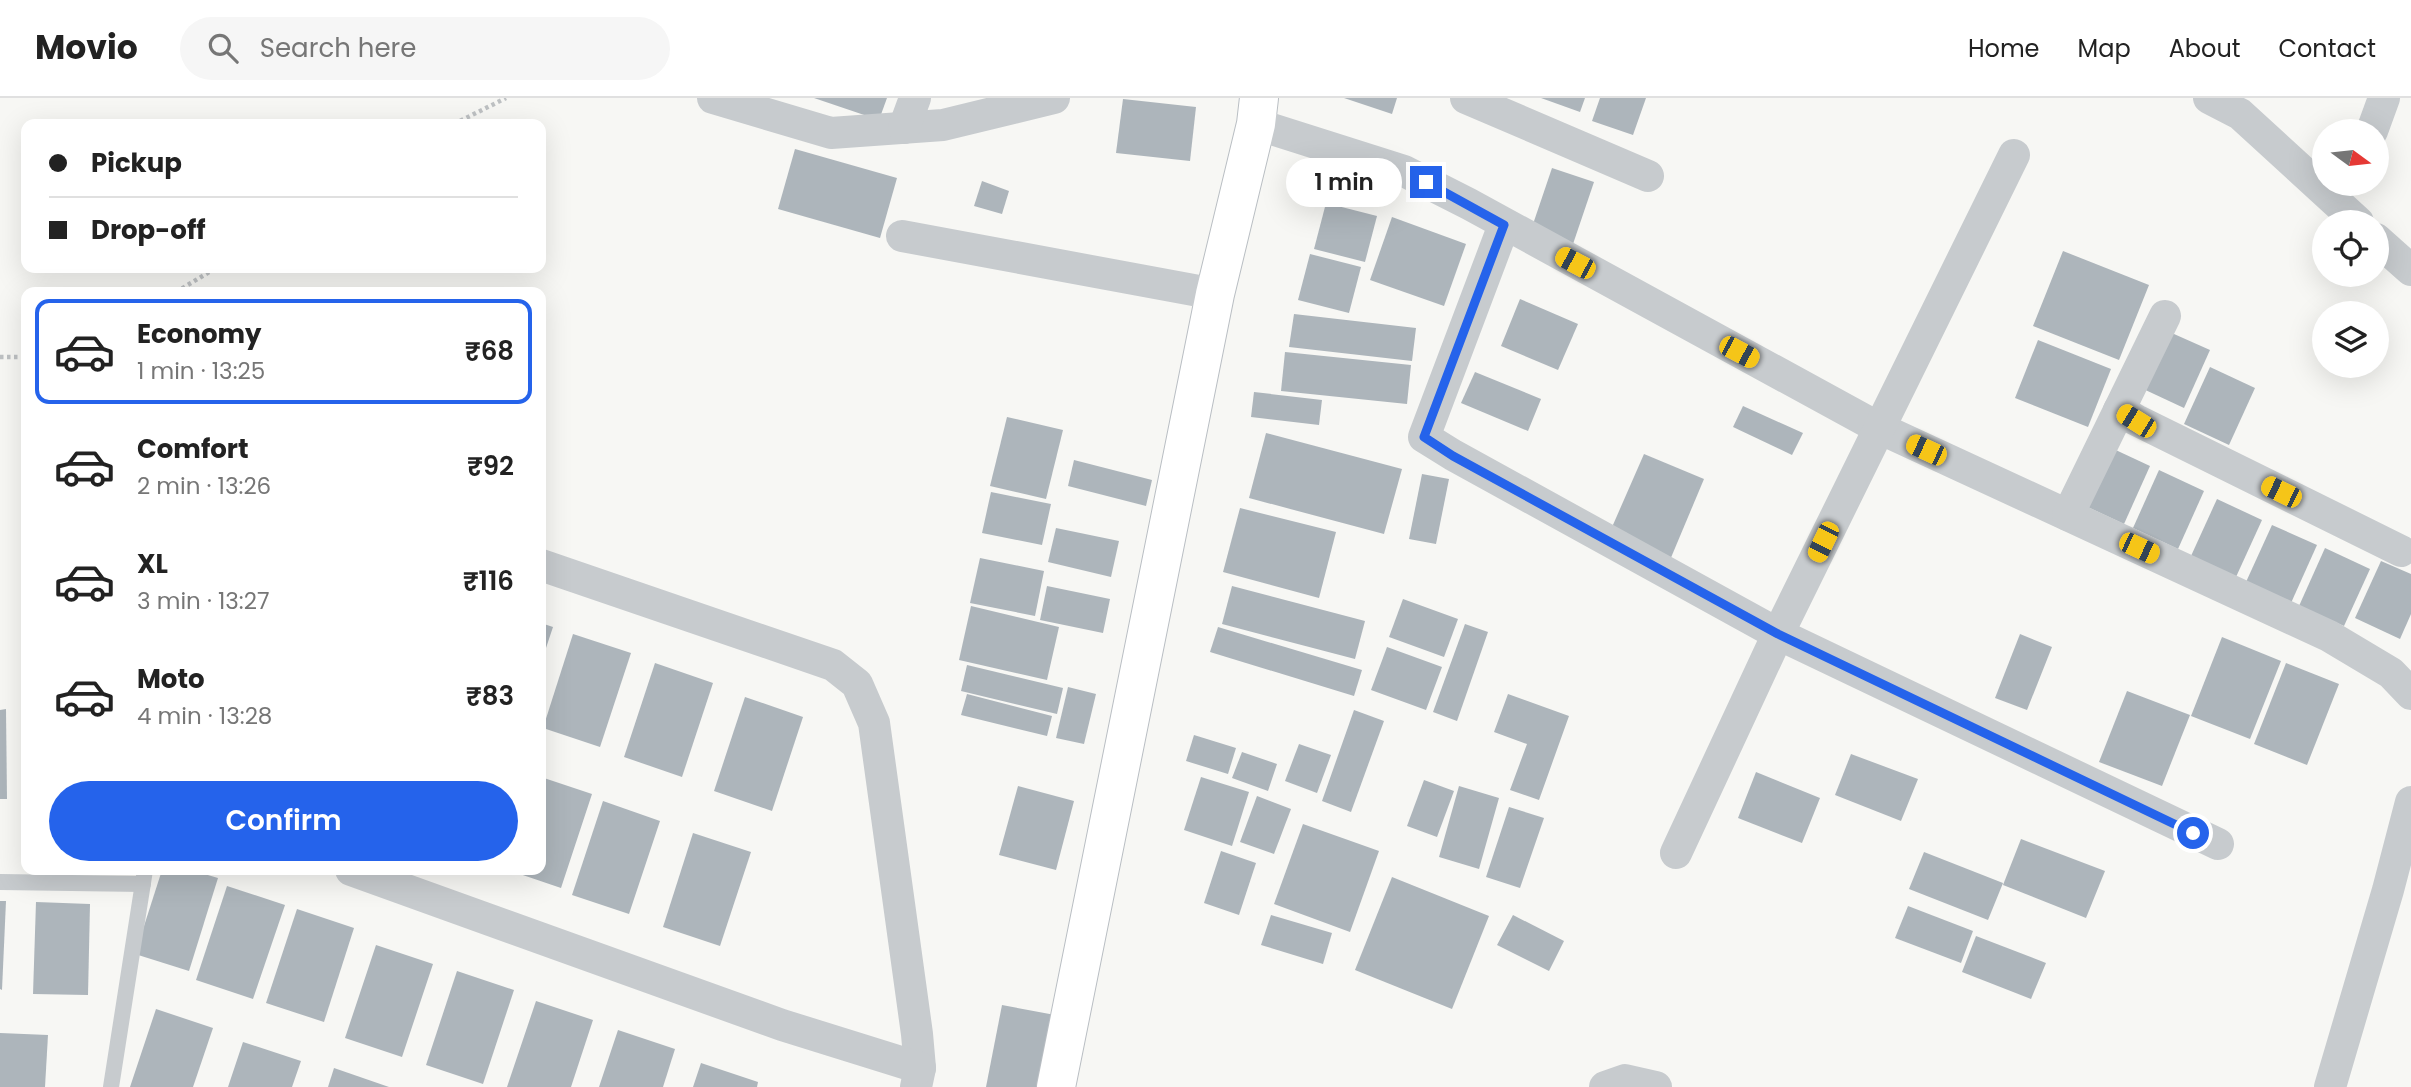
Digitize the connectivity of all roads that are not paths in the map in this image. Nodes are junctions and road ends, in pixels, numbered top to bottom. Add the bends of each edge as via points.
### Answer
1 (713, 98) edge
2 (915, 98) edge
3 (1055, 98) edge
4 (1466, 98) edge
5 (2209, 98) edge
6 (2385, 98) edge
7 (1257, 111) edge
8 (2377, 119) edge
9 (904, 128) junction
10 (2014, 155) dead end
11 (1648, 176) dead end
12 (2347, 203) edge
13 (1504, 225) junction
14 (902, 236) dead end
15 (2389, 251) edge
16 (2411, 270) edge
17 (1215, 294) junction
18 (2165, 316) dead end
19 (2119, 410) junction
20 (1879, 428) junction
21 (2068, 515) junction
22 (2401, 551) dead end
23 (546, 567) edge
24 (1778, 634) junction
25 (2411, 694) edge
26 (2411, 802) edge
27 (2218, 844) dead end
28 (1676, 853) dead end
29 (365, 875) edge
30 (144, 877) edge
31 (0, 882) edge
32 (918, 1078) edge
33 (111, 1087) edge
34 (1056, 1087) edge
35 (1605, 1087) edge
36 (1656, 1087) edge
37 (2329, 1087) edge

1 - 9 street via 831,133
2 - 9 street
3 - 9 street via 943,125
4 - 11 street
5 - 12 street via 2240,114
6 - 8 street
7 - 13 street via 1404,171
7 - 17 street
10 - 20 street
13 - 20 street
13 - 24 street via 1424,437
14 - 17 street
15 - 16 street
17 - 34 street
18 - 19 street
19 - 21 street
19 - 22 street
20 - 21 street
20 - 24 street
21 - 25 street via 2329,636 2391,673
23 - 32 street via 833,665 857,684 874,723 917,1034
24 - 27 street
24 - 28 street
26 - 37 street
29 - 32 street
30 - 31 lane
30 - 33 lane
35 - 36 street via 1625,1080

